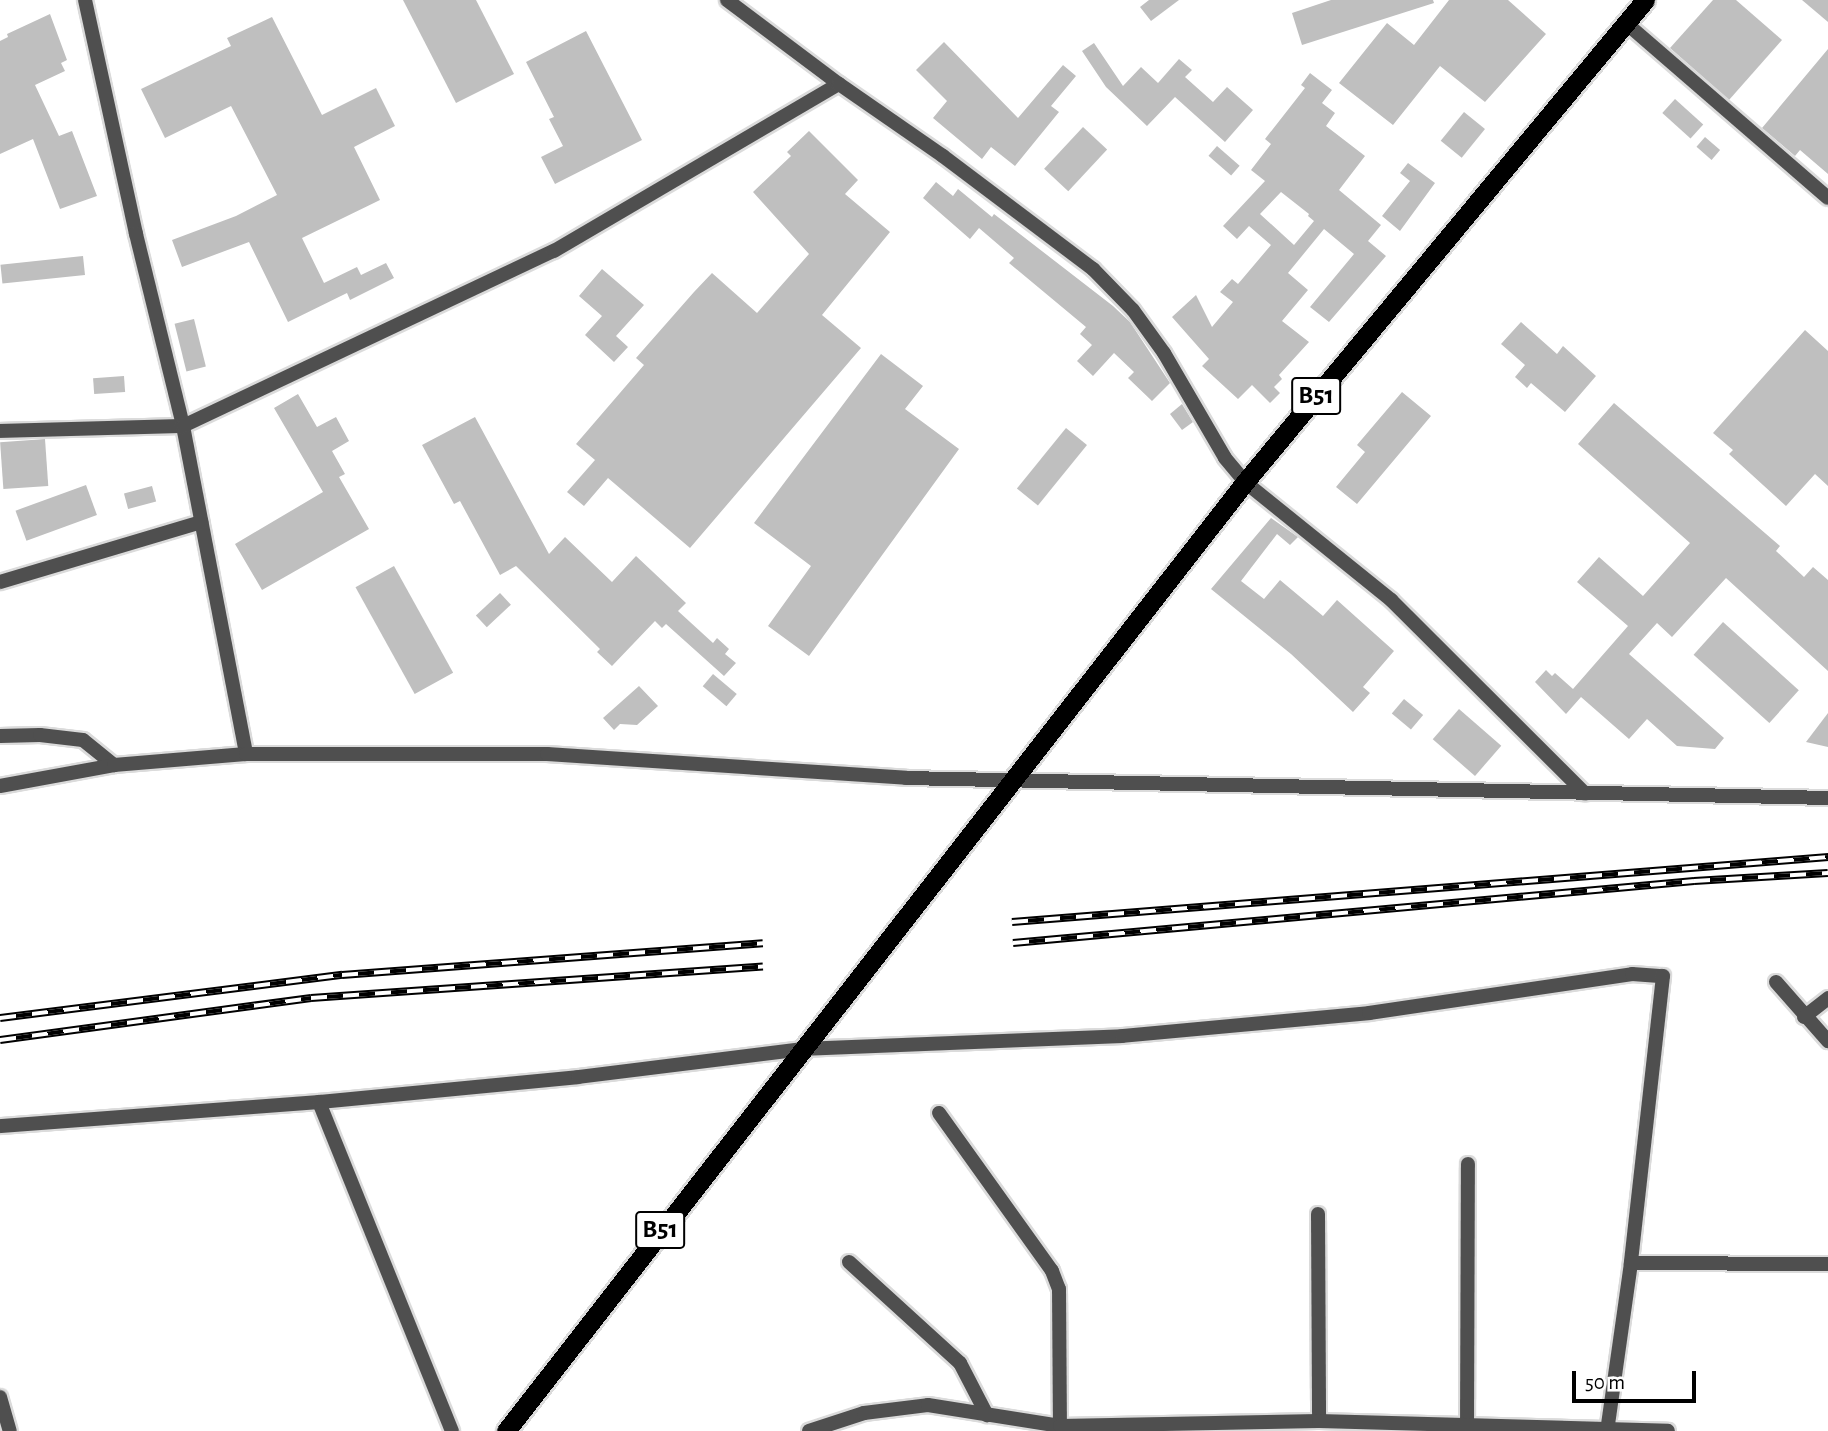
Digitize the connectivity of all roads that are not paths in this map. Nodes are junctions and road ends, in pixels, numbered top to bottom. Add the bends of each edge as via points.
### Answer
1 (85, 0) edge
2 (727, 0) edge
3 (1645, 0) edge
4 (1626, 23) junction
5 (839, 84) junction
6 (1828, 198) edge
7 (183, 426) junction
8 (0, 431) edge
9 (1245, 482) junction
10 (201, 522) junction
11 (0, 582) edge
12 (0, 736) edge
13 (246, 754) junction
14 (114, 765) junction
15 (1013, 778) junction
16 (0, 786) edge
17 (1585, 793) junction
18 (1828, 798) edge
19 (1776, 982) dead end
20 (1828, 998) edge
21 (1804, 1017) junction
22 (1828, 1041) edge
23 (802, 1049) junction
24 (319, 1102) junction
25 (939, 1113) dead end
26 (0, 1126) edge
27 (1468, 1164) dead end
28 (1318, 1213) dead end
29 (849, 1262) dead end
30 (1631, 1263) junction
31 (1828, 1264) edge
32 (0, 1397) edge
33 (987, 1415) junction
34 (1319, 1422) junction
35 (1467, 1427) junction
36 (1060, 1429) edge
37 (1607, 1430) edge
38 (10, 1431) edge
39 (452, 1431) edge
40 (506, 1431) edge
41 (809, 1431) edge
42 (1668, 1431) edge

1 - 7 street
2 - 5 street
3 - 4 highway, B51
4 - 6 street
4 - 9 highway, B51
5 - 7 street via 554,251
5 - 9 street via 1093,269 1133,310 1164,353 1224,458
7 - 8 street
7 - 10 street
9 - 15 highway, B51
9 - 17 street via 1391,600
10 - 11 street
10 - 13 street
12 - 14 street via 83,740
13 - 14 street
13 - 15 street via 547,754 906,778
14 - 16 street
15 - 17 street
15 - 23 highway, B51
17 - 18 street
19 - 21 street
20 - 21 street
21 - 22 street
23 - 24 street
23 - 30 street via 1122,1036 1369,1013 1632,974 1663,976
23 - 40 highway, B51
24 - 26 street
24 - 39 street
25 - 36 street via 1052,1271 1059,1289
27 - 35 street
28 - 34 street
29 - 33 street via 960,1363
30 - 31 street
30 - 37 street
32 - 38 street
33 - 36 street
33 - 41 street via 928,1405 864,1413
34 - 35 street
34 - 36 street
35 - 37 street
37 - 42 street

